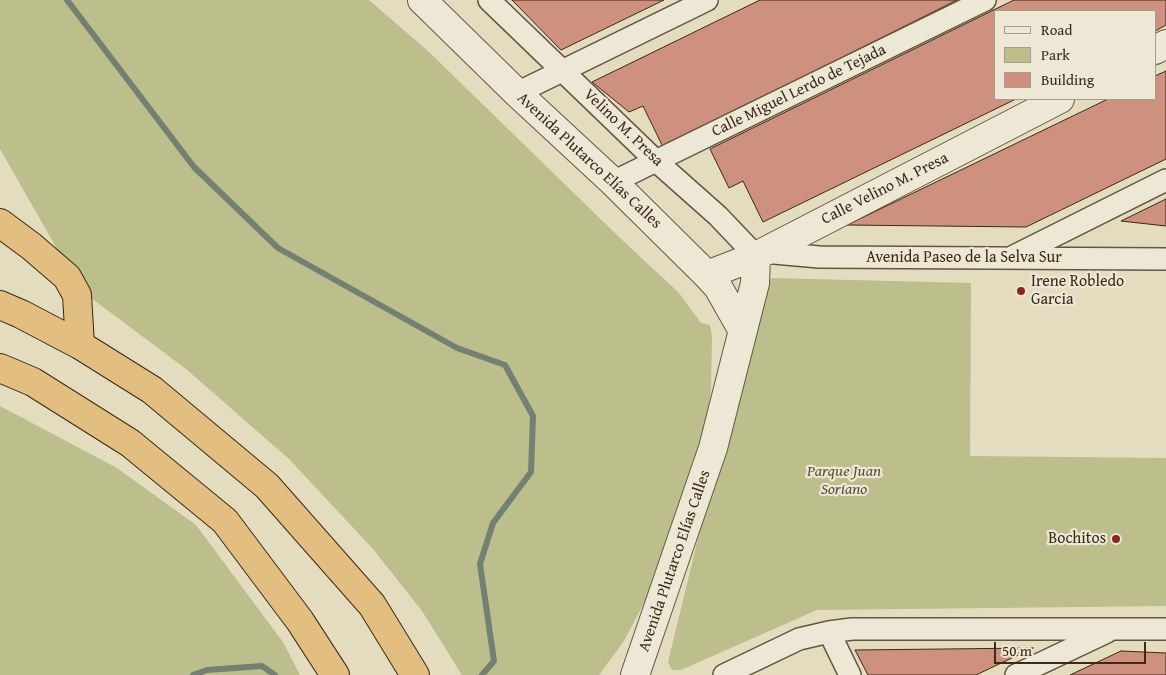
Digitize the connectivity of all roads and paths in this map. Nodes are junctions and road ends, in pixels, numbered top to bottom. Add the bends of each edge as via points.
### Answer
1 (489, 0) edge
2 (708, 0) edge
3 (985, 0) edge
4 (428, 1) edge
5 (562, 71) junction
6 (517, 93) junction
7 (1058, 100) edge
8 (656, 161) junction
9 (1166, 180) edge
10 (613, 182) junction
11 (0, 223) edge
12 (759, 254) junction
13 (1009, 258) junction
14 (1166, 259) edge
15 (707, 274) junction
16 (0, 305) edge
17 (743, 331) junction
18 (80, 345) junction
19 (0, 368) edge
20 (1112, 629) junction
21 (1166, 629) edge
22 (829, 632) junction
23 (335, 675) edge
24 (416, 675) edge
25 (635, 675) edge
26 (724, 675) edge
27 (850, 675) edge
28 (1016, 675) edge

1 - 5 street, Velino M. Presa
2 - 5 street
3 - 8 street, Calle Miguel Lerdo de Tejada
4 - 6 street, Avenida Plutarco Elías Calles
5 - 6 street
5 - 8 street, Velino M. Presa
6 - 10 street, Avenida Plutarco Elías Calles
7 - 12 street, Calle Velino M. Presa
8 - 10 street, Calle Miguel Lerdo de Tejada
8 - 12 street, Velino M. Presa
9 - 13 street
10 - 15 street, Avenida Plutarco Elías Calles
11 - 18 highway via 67,277 77,295
12 - 13 street, Avenida Paseo de la Selva Sur
12 - 15 street, Calle Velino M. Presa
12 - 17 street, Avenida Plutarco Elías Calles
13 - 14 street, Avenida Paseo de la Selva Sur
15 - 17 street, Avenida Plutarco Elías Calles
16 - 18 highway
17 - 25 street, Avenida Plutarco Elías Calles via 713,448
18 - 24 highway via 152,390 268,486 372,604
19 - 23 highway via 34,382 130,443 225,521 300,621
20 - 21 street
20 - 22 street via 852,629
20 - 28 street
22 - 26 street via 799,639
22 - 27 street

